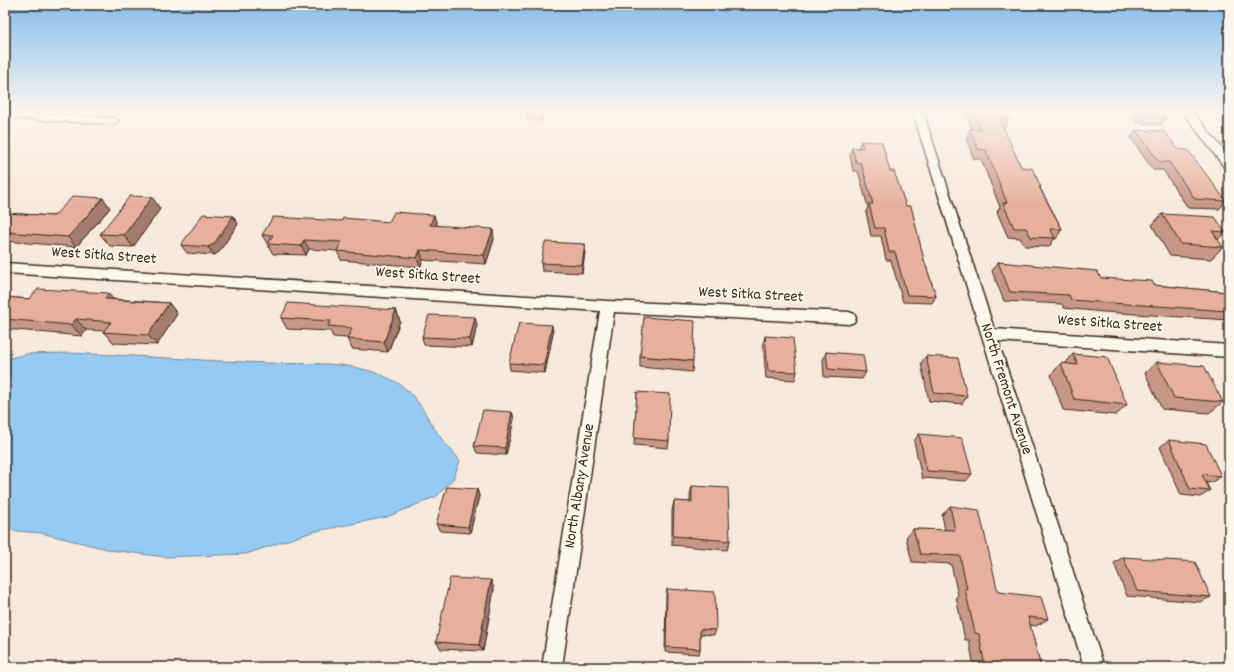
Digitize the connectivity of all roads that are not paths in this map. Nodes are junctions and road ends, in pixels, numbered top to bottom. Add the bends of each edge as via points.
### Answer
1 (928, 143) edge
2 (1212, 143) edge
3 (1229, 165) edge
4 (5, 268) edge
5 (608, 306) junction
6 (849, 318) dead end
7 (988, 334) junction
8 (1229, 351) edge
9 (552, 667) edge
10 (1094, 667) edge

1 - 7 street, North Fremont Avenue
2 - 3 street
4 - 5 street, West Sitka Street
5 - 6 street, West Sitka Street
5 - 9 street, North Albany Avenue
7 - 8 street, West Sitka Street
7 - 10 street, North Fremont Avenue

